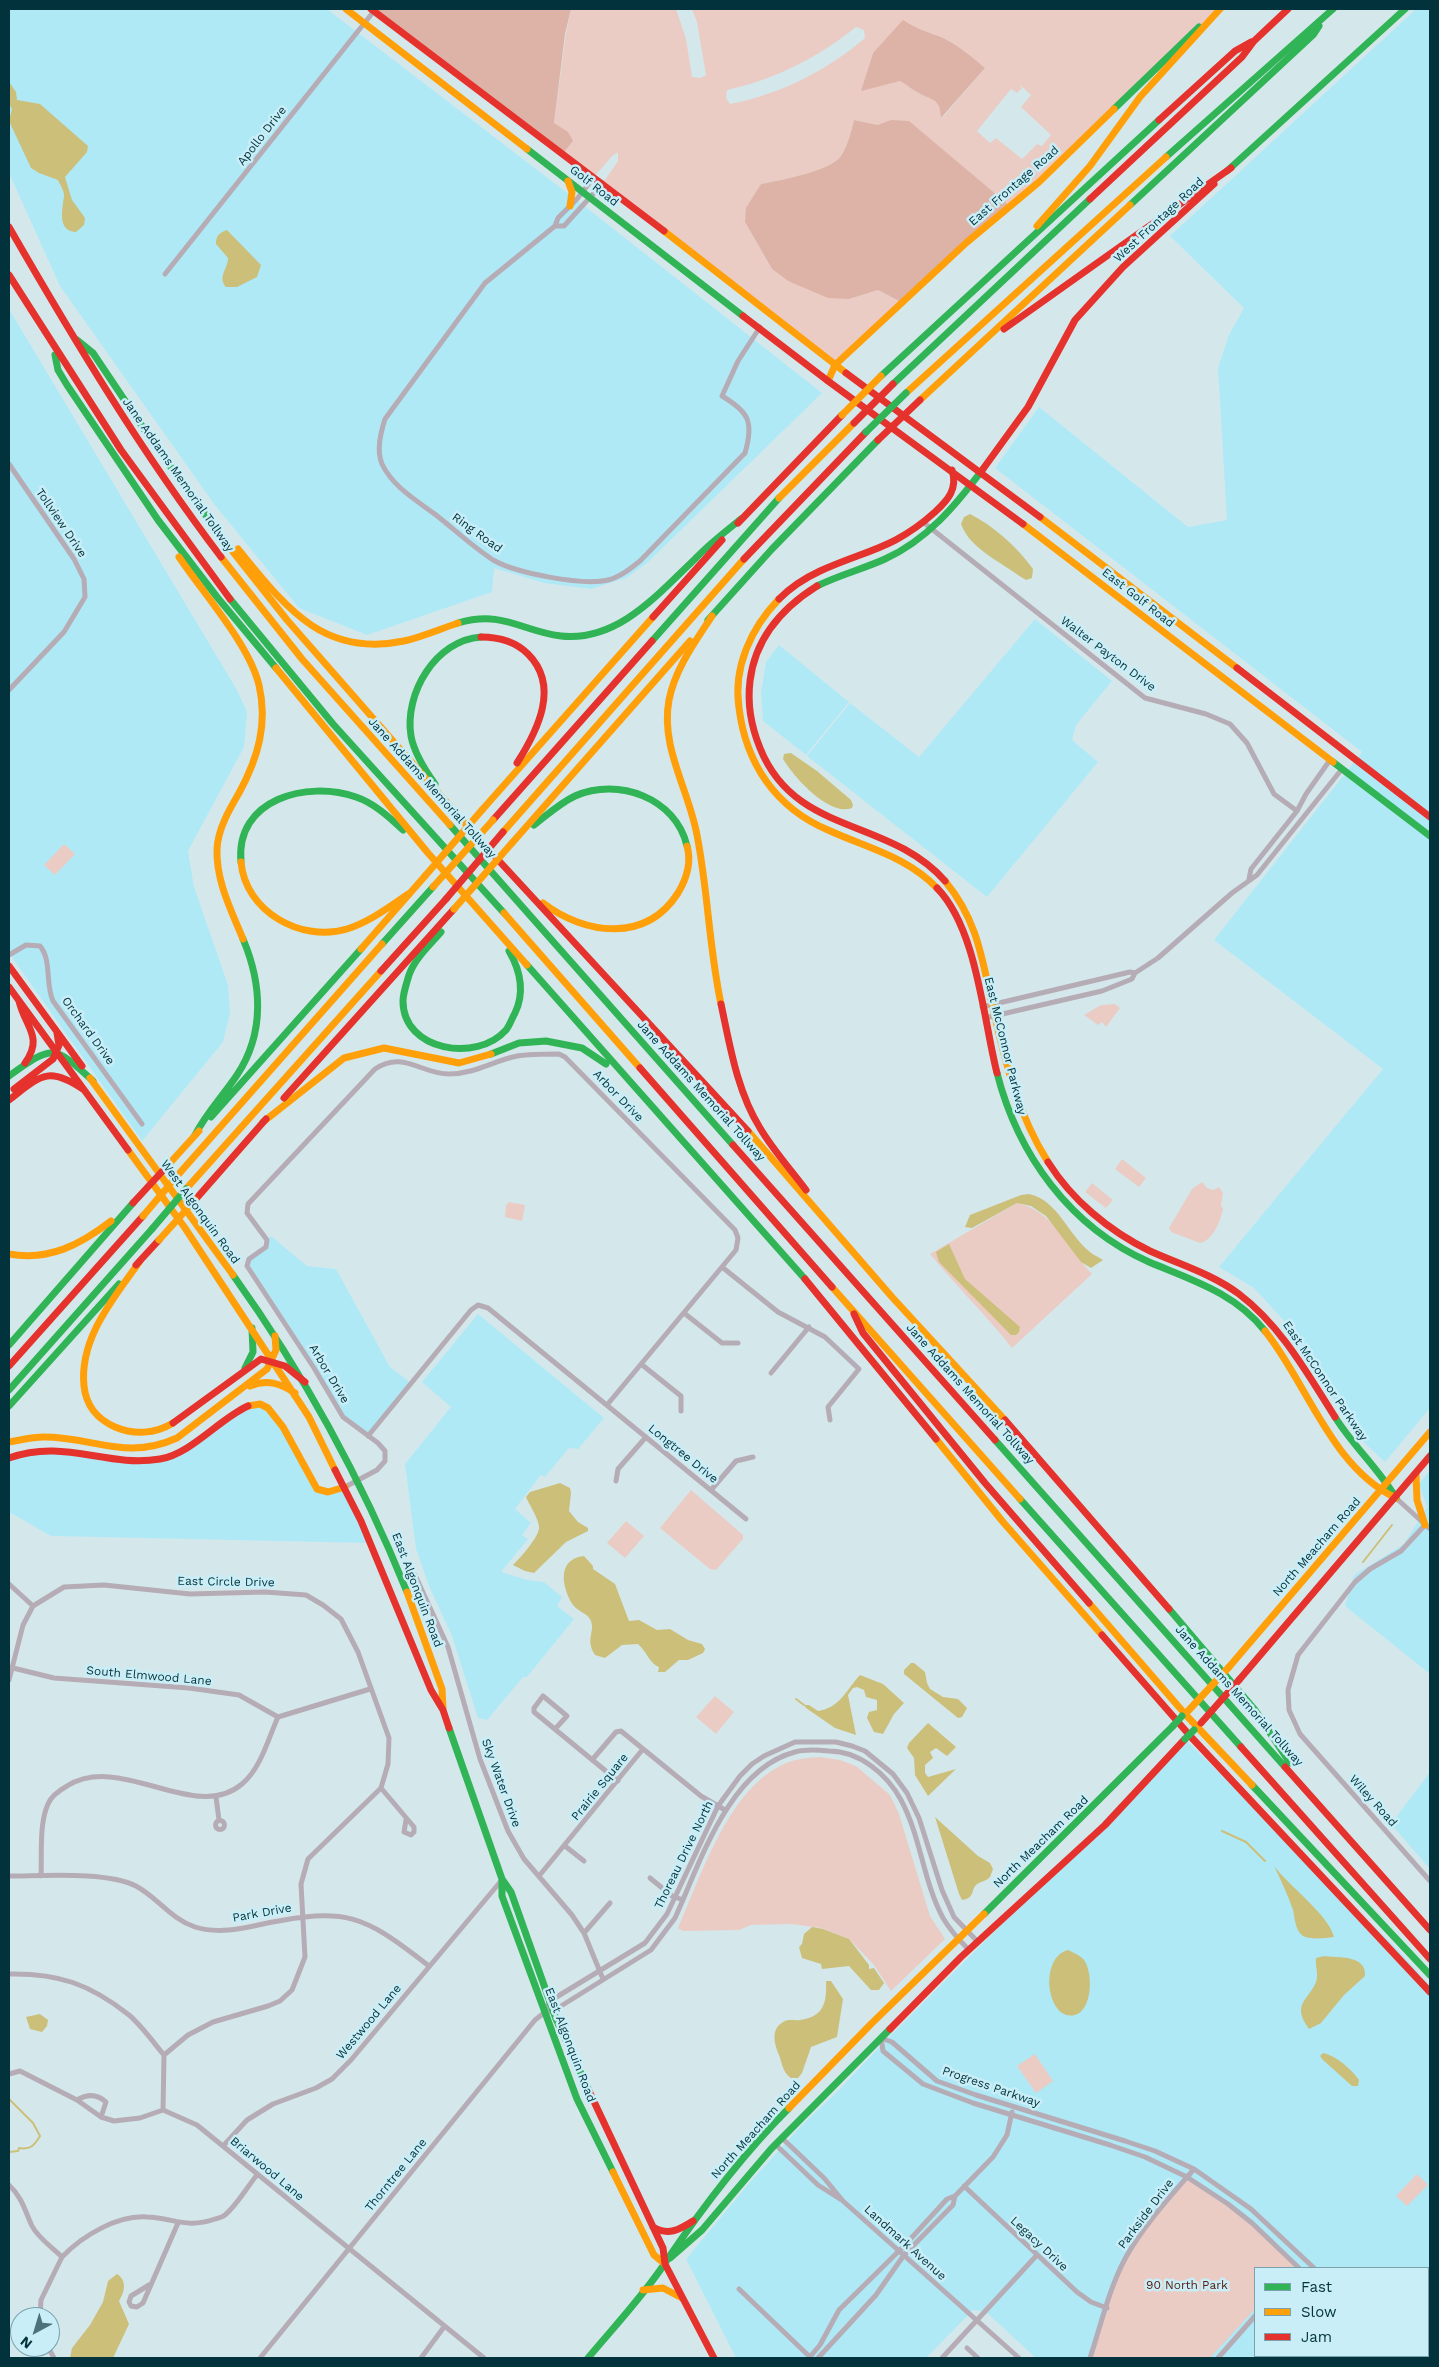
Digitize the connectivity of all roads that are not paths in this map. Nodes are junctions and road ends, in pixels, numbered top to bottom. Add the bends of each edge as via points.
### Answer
1 (346, 9) edge
2 (1219, 9) edge
3 (1288, 9) edge
4 (1333, 9) edge
5 (1405, 9) edge
6 (372, 10) edge
7 (1326, 16) junction
8 (364, 23) junction
9 (1254, 41) junction
10 (1232, 168) junction
11 (594, 177) junction
12 (568, 181) junction
13 (603, 183) junction
14 (582, 192) junction
15 (591, 198) junction
16 (570, 206) junction
17 (555, 226) junction
18 (9, 227) edge
19 (1006, 261) junction
20 (165, 274) dead end
21 (9, 275) edge
22 (760, 327) junction
23 (70, 334) junction
24 (54, 350) junction
25 (968, 356) junction
26 (834, 365) junction
27 (828, 381) junction
28 (9, 464) edge
29 (952, 470) junction
30 (982, 472) junction
31 (972, 484) junction
32 (196, 499) junction
33 (741, 519) junction
34 (158, 520) junction
35 (923, 522) junction
36 (932, 529) junction
37 (712, 616) junction
38 (9, 690) edge
39 (1330, 760) junction
40 (1342, 769) junction
41 (493, 798) junction
42 (1297, 811) junction
43 (455, 813) junction
44 (1430, 817) edge
45 (520, 836) junction
46 (1430, 836) edge
47 (428, 853) junction
48 (1248, 879) junction
49 (527, 891) junction
50 (410, 893) junction
51 (453, 910) junction
52 (490, 922) junction
53 (9, 955) edge
54 (9, 966) edge
55 (1135, 974) junction
56 (9, 987) edge
57 (19, 1001) junction
58 (992, 1005) junction
59 (982, 1007) junction
60 (995, 1016) junction
61 (985, 1018) junction
62 (58, 1033) junction
63 (56, 1054) junction
64 (22, 1067) junction
65 (9, 1076) edge
66 (93, 1081) junction
67 (84, 1090) junction
68 (9, 1093) edge
69 (9, 1100) edge
70 (264, 1122) junction
71 (142, 1124) dead end
72 (195, 1135) junction
73 (684, 1143) junction
74 (133, 1203) junction
75 (9, 1254) edge
76 (140, 1261) junction
77 (722, 1267) junction
78 (892, 1297) junction
79 (850, 1305) junction
80 (684, 1313) junction
81 (810, 1327) junction
82 (252, 1328) junction
83 (275, 1336) junction
84 (738, 1343) dead end
85 (9, 1345) edge
86 (273, 1360) junction
87 (641, 1364) junction
88 (9, 1366) edge
89 (243, 1370) junction
90 (771, 1373) dead end
91 (304, 1382) junction
92 (9, 1390) edge
93 (295, 1393) junction
94 (235, 1395) junction
95 (607, 1404) junction
96 (9, 1406) edge
97 (681, 1412) dead end
98 (830, 1420) dead end
99 (1430, 1432) edge
100 (368, 1436) junction
101 (646, 1437) junction
102 (9, 1442) edge
103 (1430, 1456) edge
104 (754, 1457) dead end
105 (9, 1458) edge
106 (1417, 1472) junction
107 (359, 1480) junction
108 (616, 1480) dead end
109 (1388, 1483) junction
110 (345, 1487) junction
111 (711, 1490) junction
112 (1381, 1492) junction
113 (1396, 1498) junction
114 (746, 1519) dead end
115 (1428, 1527) edge
116 (415, 1575) dead end
117 (9, 1584) edge
118 (33, 1606) junction
119 (13, 1668) junction
120 (9, 1680) edge
121 (370, 1689) junction
122 (443, 1710) junction
123 (1185, 1713) junction
124 (278, 1717) junction
125 (1197, 1727) junction
126 (555, 1729) junction
127 (643, 1749) junction
128 (592, 1760) junction
129 (618, 1782) junction
130 (380, 1788) junction
131 (1308, 1790) junction
132 (216, 1797) junction
133 (718, 1806) junction
134 (726, 1810) junction
135 (219, 1820) dead end
136 (406, 1820) dead end
137 (565, 1846) junction
138 (584, 1861) dead end
139 (9, 1876) edge
140 (41, 1876) junction
141 (539, 1876) junction
142 (650, 1878) dead end
143 (502, 1880) junction
144 (1430, 1881) edge
145 (675, 1896) junction
146 (683, 1900) junction
147 (610, 1903) dead end
148 (302, 1916) junction
149 (1430, 1930) edge
150 (966, 1931) junction
151 (584, 1932) junction
152 (958, 1939) junction
153 (978, 1942) junction
154 (969, 1950) junction
155 (1430, 1959) edge
156 (429, 1966) junction
157 (598, 1971) junction
158 (9, 1974) edge
159 (1430, 1976) edge
160 (603, 1979) junction
161 (1430, 1992) edge
162 (550, 2001) junction
163 (553, 2011) junction
164 (544, 2013) junction
165 (881, 2038) junction
166 (164, 2055) junction
167 (9, 2074) edge
168 (76, 2100) junction
169 (1013, 2106) junction
170 (163, 2110) junction
171 (1011, 2114) junction
172 (101, 2117) junction
173 (782, 2138) junction
174 (224, 2145) junction
175 (776, 2145) junction
176 (1194, 2169) junction
177 (256, 2175) junction
178 (1187, 2177) junction
179 (9, 2185) edge
180 (964, 2186) junction
181 (954, 2196) junction
182 (843, 2201) junction
183 (693, 2221) junction
184 (178, 2223) junction
185 (652, 2227) junction
186 (349, 2249) junction
187 (899, 2250) junction
188 (904, 2255) junction
189 (1037, 2255) junction
190 (62, 2257) junction
191 (665, 2264) junction
192 (1298, 2267) edge
193 (1313, 2267) edge
194 (150, 2286) junction
195 (739, 2289) dead end
196 (643, 2290) junction
197 (683, 2299) junction
198 (41, 2307) edge
199 (1106, 2308) junction
200 (1254, 2317) edge
201 (977, 2320) junction
202 (444, 2327) junction
203 (967, 2348) dead end
204 (1015, 2357) edge
205 (260, 2358) edge
206 (421, 2358) edge
207 (484, 2358) edge
208 (588, 2358) edge
209 (714, 2358) edge
210 (810, 2358) edge
211 (818, 2358) edge
212 (942, 2358) edge
213 (977, 2358) edge
214 (1090, 2358) edge
215 (1218, 2358) edge

1 - 8 main road, Golf Road
2 - 19 main road via 1140,97 1090,166
2 - 26 main road, East Frontage Road via 1046,176 966,243
3 - 9 main road
4 - 7 main road
5 - 10 main road, West Frontage Road
6 - 8 street, Apollo Drive
6 - 11 main road, Golf Road
7 - 25 main road via 1313,35
7 - 92 main road, bridge via 906,393 794,504
8 - 12 main road, Golf Road
8 - 20 street, Apollo Drive
9 - 19 main road via 1235,51
9 - 88 main road, bridge via 1242,57 893,384 785,491
10 - 25 main road
10 - 30 main road, West Frontage Road via 1082,310 1033,398
11 - 13 main road, Golf Road
11 - 14 street, Ring Road
12 - 14 main road, Golf Road
12 - 16 main road via 572,192
13 - 15 street, Ring Road
13 - 26 main road, Golf Road
14 - 15 main road, Golf Road
14 - 16 street, Ring Road
15 - 17 street, Ring Road via 564,226
15 - 22 main road, Golf Road
16 - 17 street, Ring Road
17 - 22 street, Ring Road via 485,284 385,419 380,438 381,461 392,481 494,560 539,575 590,583 610,580 640,561 745,453 750,435 749,418 738,405 722,396 738,361
18 - 23 main road, Jane Addams Memorial Tollway
19 - 33 main road, bridge via 881,376
21 - 24 main road
22 - 27 main road, Golf Road
23 - 32 main road via 93,353 152,441
23 - 131 main road, Jane Addams Memorial Tollway via 181,503 302,659
24 - 34 main road via 58,370 67,385
24 - 79 main road via 167,516 254,630 325,715 509,917
25 - 37 main road, bridge via 878,440
26 - 27 main road, East Frontage Road
26 - 30 main road, East Golf Road
27 - 29 main road, East Golf Road
28 - 38 street, Tollview Drive via 74,560 84,580 85,598 64,632
29 - 31 main road, East Golf Road
29 - 35 main road, East McConnor Parkway via 956,486 951,495
30 - 31 main road, West Frontage Road
30 - 44 main road, East Golf Road
31 - 36 main road, East McConnor Parkway
31 - 39 main road, East Golf Road
32 - 33 main road via 299,618 331,638 370,645 405,641 485,618 562,636 587,636 610,630 644,608 708,545
32 - 43 main road via 287,620
33 - 41 main road
34 - 47 main road via 249,638
34 - 72 main road via 181,560 253,664 265,704 260,749 224,822 217,857 220,884 248,950 256,979 260,1006 257,1029 243,1066 210,1109
35 - 36 street, Walter Payton Drive
35 - 59 main road, East McConnor Parkway via 889,544 811,575 792,586 779,599 760,622 747,646 738,684 738,710 742,736 751,759 766,784 783,803 801,818 909,863 944,895 960,922 968,945
36 - 42 street, Walter Payton Drive via 1145,698 1206,714 1230,724 1248,743 1271,790
36 - 58 main road, East McConnor Parkway via 886,559 822,582 786,609 758,650 750,681 751,724 769,769 790,794 818,814 910,851 927,862 946,882 963,902 974,928
37 - 45 main road
37 - 78 main road via 681,667 669,699 667,735 697,834 716,978 735,1068 749,1106 774,1149
39 - 40 main road, East Golf Road
39 - 42 street
40 - 46 main road, East Golf Road
40 - 48 street via 1257,875
41 - 43 main road via 531,742 543,712 545,686 536,662 515,643 496,637 474,637 448,650 435,661 418,685 411,709 411,736 417,751
41 - 50 main road, bridge
42 - 48 street via 1251,869
43 - 49 main road
45 - 49 main road via 578,794 611,788 642,794 664,806 679,822 689,851 687,875 677,897 659,916 630,927 583,926 555,912
45 - 51 main road, bridge
47 - 50 main road via 384,813 355,796 334,793 303,792 281,797 260,809 246,830 240,861 246,886 269,914 293,927 314,932 343,930 368,920
47 - 52 main road
48 - 55 street via 1158,958
49 - 78 main road via 745,1128
50 - 72 main road
51 - 52 main road via 445,928 411,970 404,998 412,1027 441,1049 462,1050 486,1044 507,1027 517,1009 521,990 517,966
51 - 70 main road
52 - 73 main road
53 - 71 street, Orchard Drive via 26,945 40,946 45,952 53,1001
54 - 62 main road, West Algonquin Road
55 - 58 street via 1130,972
55 - 60 street via 1132,979 1102,991
56 - 57 main road, West Algonquin Road
57 - 63 main road, West Algonquin Road
57 - 64 main road via 21,1014 36,1041 33,1052
58 - 59 street
58 - 60 main road, East McConnor Parkway
59 - 61 main road, East McConnor Parkway
60 - 61 street
60 - 109 main road, East McConnor Parkway via 1021,1111 1041,1152 1067,1187 1079,1201 1118,1232 1148,1250 1206,1274 1254,1306 1282,1336 1354,1445
61 - 112 main road, East McConnor Parkway via 1013,1125 1050,1184 1082,1218 1123,1248 1218,1290 1244,1308 1265,1330 1318,1418
62 - 63 main road via 60,1045
62 - 66 main road, West Algonquin Road
63 - 64 main road via 41,1056
63 - 66 main road via 64,1054
63 - 67 main road, West Algonquin Road
63 - 68 main road via 54,1059
64 - 65 main road
66 - 83 main road, West Algonquin Road
67 - 69 main road via 64,1076 52,1074
67 - 82 main road, West Algonquin Road via 185,1228
70 - 73 main road via 344,1058 384,1048 459,1063 519,1043 546,1041 570,1044 598,1057 648,1112
70 - 76 main road, bridge
72 - 74 main road, bridge
73 - 161 main road via 818,1294 1003,1522 1192,1738
74 - 75 main road via 75,1247 43,1256
74 - 85 main road
76 - 89 main road via 98,1324 86,1352 84,1390 98,1416 126,1431 155,1431 176,1421
76 - 96 main road
77 - 80 street, Arbor Drive
77 - 81 street via 778,1312
77 - 100 street, Arbor Drive via 738,1246 735,1230 565,1057 559,1054 516,1056 477,1070 451,1074 397,1061 384,1063 248,1204 247,1213 266,1240 266,1247 249,1259 247,1266 343,1417
78 - 131 main road via 1092,1518 1255,1710
79 - 123 main road via 863,1333 985,1483
79 - 155 main road
80 - 84 street via 722,1343
80 - 87 street, Arbor Drive
81 - 90 street
81 - 98 street via 859,1369 828,1407
82 - 86 main road, West Algonquin Road
82 - 89 main road via 253,1352
83 - 86 main road
83 - 91 main road, West Algonquin Road
86 - 89 main road via 261,1359
86 - 91 main road
86 - 93 main road, West Algonquin Road
86 - 94 main road via 267,1370
87 - 95 street, Arbor Drive
87 - 97 street via 680,1396
91 - 107 main road, West Algonquin Road
93 - 94 main road via 266,1381
93 - 110 main road, West Algonquin Road
94 - 102 main road via 176,1438 153,1448 135,1449 48,1437
95 - 100 street via 488,1308 478,1305
95 - 101 street, Longtree Drive
99 - 109 main road, North Meacham Road
100 - 107 street, Arbor Drive via 385,1451 385,1461 377,1470
101 - 108 street via 618,1469
101 - 111 street, Longtree Drive
103 - 106 main road, North Meacham Road
104 - 111 street via 736,1461
105 - 110 main road via 41,1450 129,1461 164,1458 199,1440 244,1406 256,1403 274,1414 319,1492
106 - 113 main road, North Meacham Road
106 - 115 main road via 1415,1499
107 - 110 street, Arbor Drive
107 - 122 main road, East Algonquin Road via 394,1558 430,1654 442,1689
109 - 112 main road, North Meacham Road
109 - 113 main road, East McConnor Parkway
110 - 122 main road, East Algonquin Road via 431,1690
111 - 114 street, Longtree Drive
112 - 113 main road, East McConnor Parkway
112 - 123 main road, North Meacham Road, bridge
113 - 115 street
113 - 125 main road, North Meacham Road, bridge
115 - 144 street, Wiley Road via 1401,1551 1355,1582 1298,1655 1288,1690 1290,1710 1300,1734
116 - 141 street, Sky Water Drive via 448,1647 480,1759 508,1832
117 - 118 street
118 - 119 street via 23,1626
118 - 121 street, East Circle Drive via 64,1587 104,1585 190,1594 265,1592 306,1595 341,1619 358,1652
119 - 120 street
119 - 124 street, South Elmwood Lane via 54,1678 239,1695
121 - 124 street
121 - 130 street, East Circle Drive via 389,1738 388,1764
122 - 143 main road, East Algonquin Road
123 - 125 main road
123 - 150 main road, North Meacham Road, bridge
124 - 132 street via 249,1777 234,1790
125 - 153 main road, North Meacham Road, bridge via 1105,1825
125 - 159 main road
126 - 126 street via 567,1716 543,1696 533,1710
126 - 128 street
127 - 128 street, Prairie Square via 618,1730
127 - 129 street, Prairie Square
127 - 133 street
128 - 129 street
129 - 137 street, Prairie Square
130 - 136 street
130 - 148 street via 308,1859 301,1884
131 - 149 main road, Jane Addams Memorial Tollway
132 - 135 street
132 - 140 street via 188,1794 123,1778 86,1776 72,1782 59,1790 47,1807
133 - 134 street
133 - 145 street, Thoreau Drive North
133 - 150 street, Thoreau Drive North via 752,1764 795,1742 836,1742 865,1751 893,1774 907,1793 929,1846 947,1904
134 - 146 street, Thoreau Drive North
134 - 152 street, Thoreau Drive North via 758,1771 796,1751 835,1751 861,1759 887,1780 900,1797 939,1909
137 - 138 street
137 - 141 street, Prairie Square
139 - 140 street, Park Drive
140 - 148 street, Park Drive via 109,1878 128,1883 137,1886 177,1919 212,1930 239,1929
141 - 151 street, Sky Water Drive
142 - 145 street
143 - 156 street, Westwood Lane
143 - 162 main road, East Algonquin Road via 511,1892
143 - 164 main road, East Algonquin Road via 502,1896
145 - 146 street
145 - 157 street, Thoreau Drive North via 667,1914 645,1943
146 - 160 street, Thoreau Drive North via 666,1932 651,1950
147 - 151 street
148 - 156 street, Park Drive via 349,1917 377,1928
148 - 166 street via 305,1957 292,1990 268,2006 212,2022 188,2035
150 - 152 main road, North Meacham Road
150 - 153 street, Thoreau Drive North
151 - 157 street, Sky Water Drive
152 - 154 street, Thoreau Drive North
152 - 183 main road, North Meacham Road via 777,2120 742,2158
153 - 154 main road, North Meacham Road
154 - 165 main road, North Meacham Road
156 - 174 street, Westwood Lane via 332,2079 273,2104 234,2132
157 - 160 street, Sky Water Drive
157 - 162 street, Thoreau Drive North
158 - 166 street via 38,1974 84,1985 130,2016
160 - 163 street, Thoreau Drive North
162 - 163 main road, East Algonquin Road
162 - 164 street
163 - 164 street
163 - 185 main road, East Algonquin Road
164 - 186 street, Thorntree Lane
164 - 191 main road, East Algonquin Road via 577,2099 654,2255
165 - 169 street, Progress Parkway via 892,2042 937,2081
165 - 171 street, Progress Parkway via 883,2051 923,2084 973,2104
165 - 173 main road, North Meacham Road
166 - 170 street
167 - 168 street via 20,2070
168 - 172 street
168 - 172 street via 88,2096 101,2098 106,2102
169 - 171 street
169 - 176 street, Progress Parkway via 1155,2151
170 - 172 street via 140,2118 114,2121
170 - 174 street, Briarwood Lane via 197,2125
171 - 178 street, Progress Parkway via 1145,2157
171 - 180 street via 1007,2135 993,2157
173 - 175 main road, North Meacham Road
173 - 182 street, Landmark Avenue
174 - 177 street, Briarwood Lane
175 - 182 street via 818,2185
175 - 191 main road, North Meacham Road via 702,2230
176 - 178 street, Parkside Drive
176 - 193 street, Progress Parkway via 1251,2209
177 - 184 street via 225,2215 204,2222
177 - 186 street, Briarwood Lane
178 - 192 street, Progress Parkway via 1246,2218
178 - 199 street, Parkside Drive via 1137,2240 1126,2258
179 - 190 street via 26,2207 33,2227
180 - 181 street
180 - 189 street, Legacy Drive
181 - 187 street via 946,2199
181 - 188 street via 953,2204
182 - 187 street, Landmark Avenue
183 - 185 main road via 672,2233 663,2233
183 - 191 main road, North Meacham Road
184 - 190 street via 146,2216 123,2221 98,2229 75,2243
184 - 194 street
185 - 191 main road, East Algonquin Road via 663,2248
186 - 202 street, Briarwood Lane
186 - 205 street, Thorntree Lane
187 - 188 street, Landmark Avenue
187 - 210 street via 839,2310
188 - 201 street, Landmark Avenue
188 - 211 street via 876,2295
189 - 199 street, Legacy Drive via 1077,2292
189 - 201 street
190 - 198 street
191 - 196 main road, North Meacham Road
191 - 197 main road, East Algonquin Road
194 - 194 street via 131,2296 131,2306 141,2305
195 - 210 street
196 - 197 main road via 666,2289
196 - 208 main road, North Meacham Road
197 - 209 main road, East Algonquin Road
199 - 214 street, Parkside Drive
200 - 215 street
201 - 204 street, Landmark Avenue
201 - 212 street
202 - 206 street
202 - 207 street, Briarwood Lane
203 - 213 street

